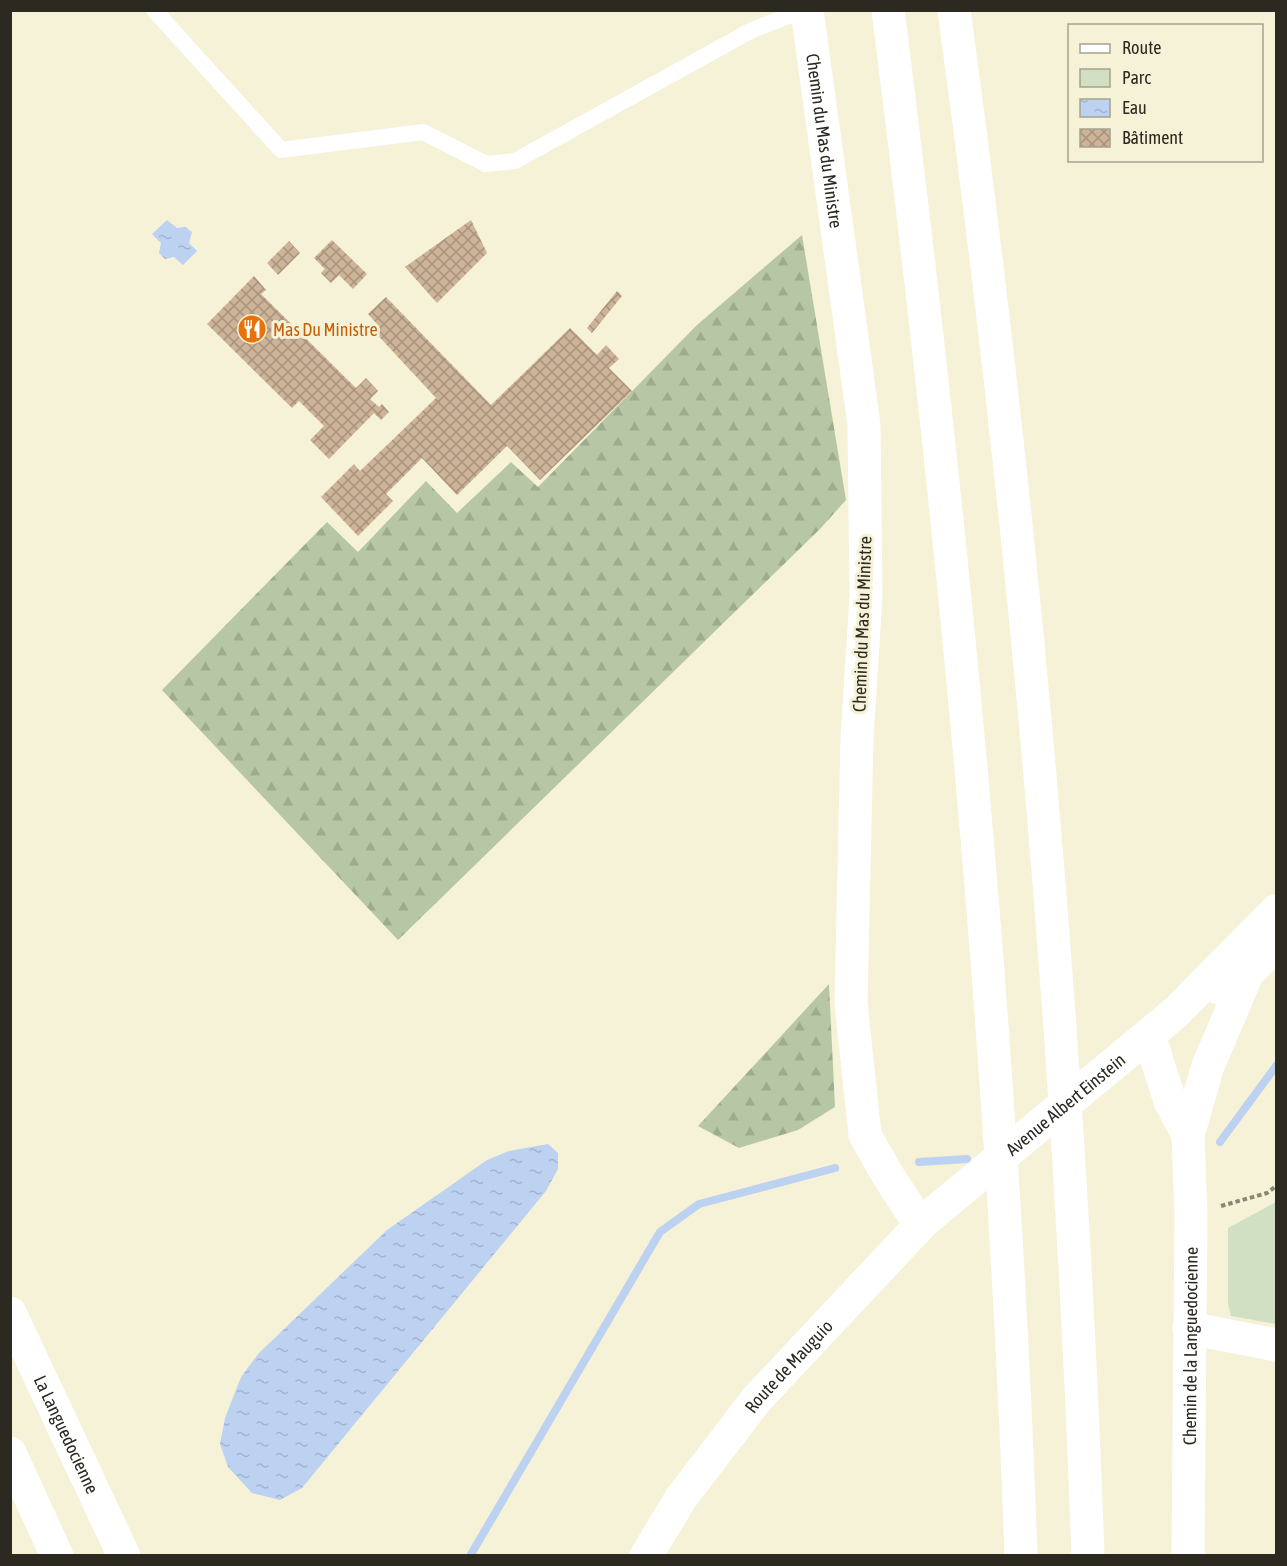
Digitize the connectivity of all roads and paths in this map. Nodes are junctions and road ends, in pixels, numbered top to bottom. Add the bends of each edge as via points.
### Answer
1 (154, 10) edge
2 (805, 10) edge
3 (888, 10) edge
4 (954, 10) edge
5 (1276, 911) edge
6 (1276, 946) edge
7 (1248, 972) junction
8 (1175, 1013) junction
9 (1149, 1035) junction
10 (1188, 1135) junction
11 (1276, 1186) edge
12 (954, 1194) joint
13 (1191, 1214) junction
14 (924, 1221) junction
15 (10, 1313) edge
16 (1189, 1328) junction
17 (1276, 1345) edge
18 (10, 1453) edge
19 (57, 1556) edge
20 (124, 1556) edge
21 (646, 1556) edge
22 (1021, 1556) edge
23 (1088, 1556) edge
24 (1188, 1556) edge

1 - 2 lane via 281,150 423,132 486,164 515,161 752,30
2 - 14 main road, Chemin du Mas du Ministre via 864,425 866,596 857,737 851,1003 866,1135 911,1211
3 - 22 main road via 967,702 1009,1258
4 - 23 main road via 1004,423 1038,761 1058,1010
5 - 8 main road, Avenue Albert Einstein
6 - 7 main road, Avenue Albert Einstein
7 - 8 main road, Avenue Albert Einstein
7 - 10 main road, Chemin de la Languedocienne via 1208,1066
8 - 9 main road, Avenue Albert Einstein
9 - 10 main road, Chemin de la Languedocienne via 1170,1101
9 - 12 main road, Avenue Albert Einstein
10 - 13 main road, Chemin de la Languedocienne
11 - 13 path via 1267,1193
12 - 14 main road, Route de Mauguio
13 - 16 main road, Chemin de la Languedocienne
14 - 21 main road, Route de Mauguio via 756,1400 681,1498
15 - 20 main road, La Languedocienne
16 - 17 main road
16 - 24 main road, Chemin de la Languedocienne
18 - 19 main road

